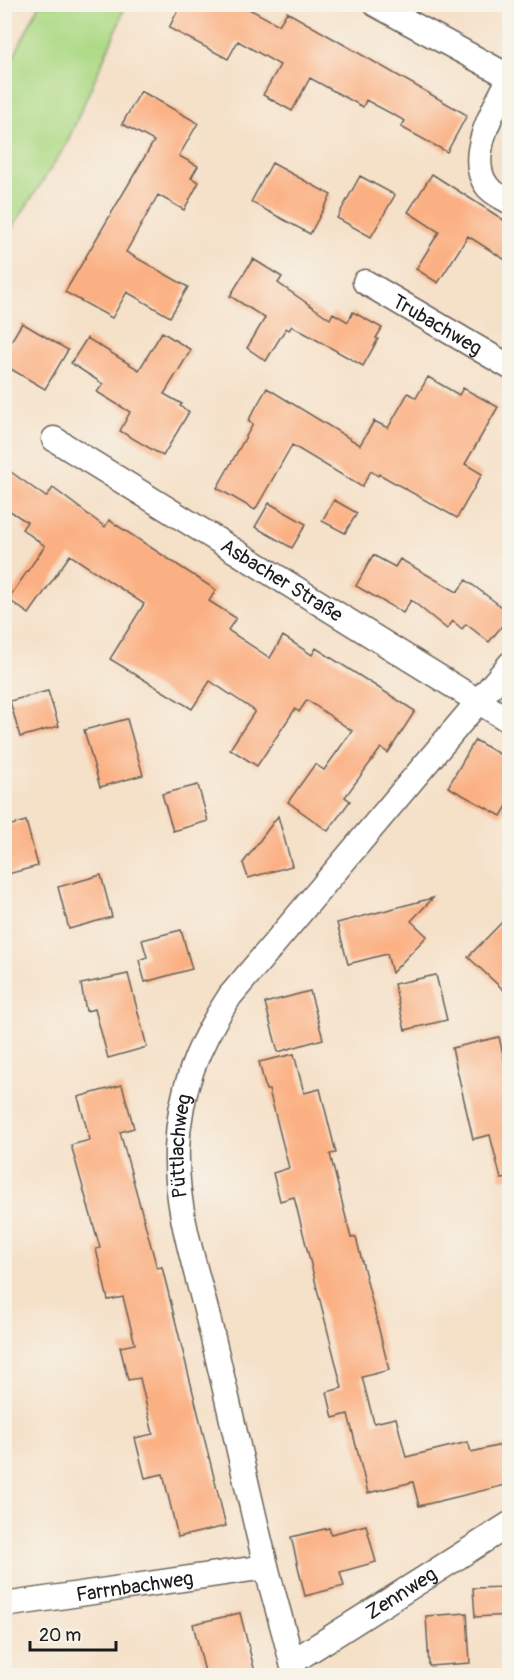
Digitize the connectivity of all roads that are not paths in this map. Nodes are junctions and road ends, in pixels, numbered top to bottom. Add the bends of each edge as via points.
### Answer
1 (375, 4) edge
2 (510, 77) edge
3 (510, 202) edge
4 (364, 282) dead end
5 (510, 367) edge
6 (54, 439) dead end
7 (510, 664) edge
8 (478, 702) junction
9 (510, 721) edge
10 (510, 1524) edge
11 (266, 1566) junction
12 (4, 1605) edge
13 (294, 1669) edge

1 - 2 street
2 - 3 street via 486,128 479,154 479,172 488,188
4 - 5 street, Trubachweg
6 - 8 street, Asbacher Straße
7 - 8 street
8 - 9 street, Asbacher Straße
8 - 11 street, Püttlachweg via 230,996 210,1026 186,1084 177,1148 177,1190
10 - 13 street, Zennweg
11 - 12 street, Farrnbachweg
11 - 13 street, Püttlachweg

